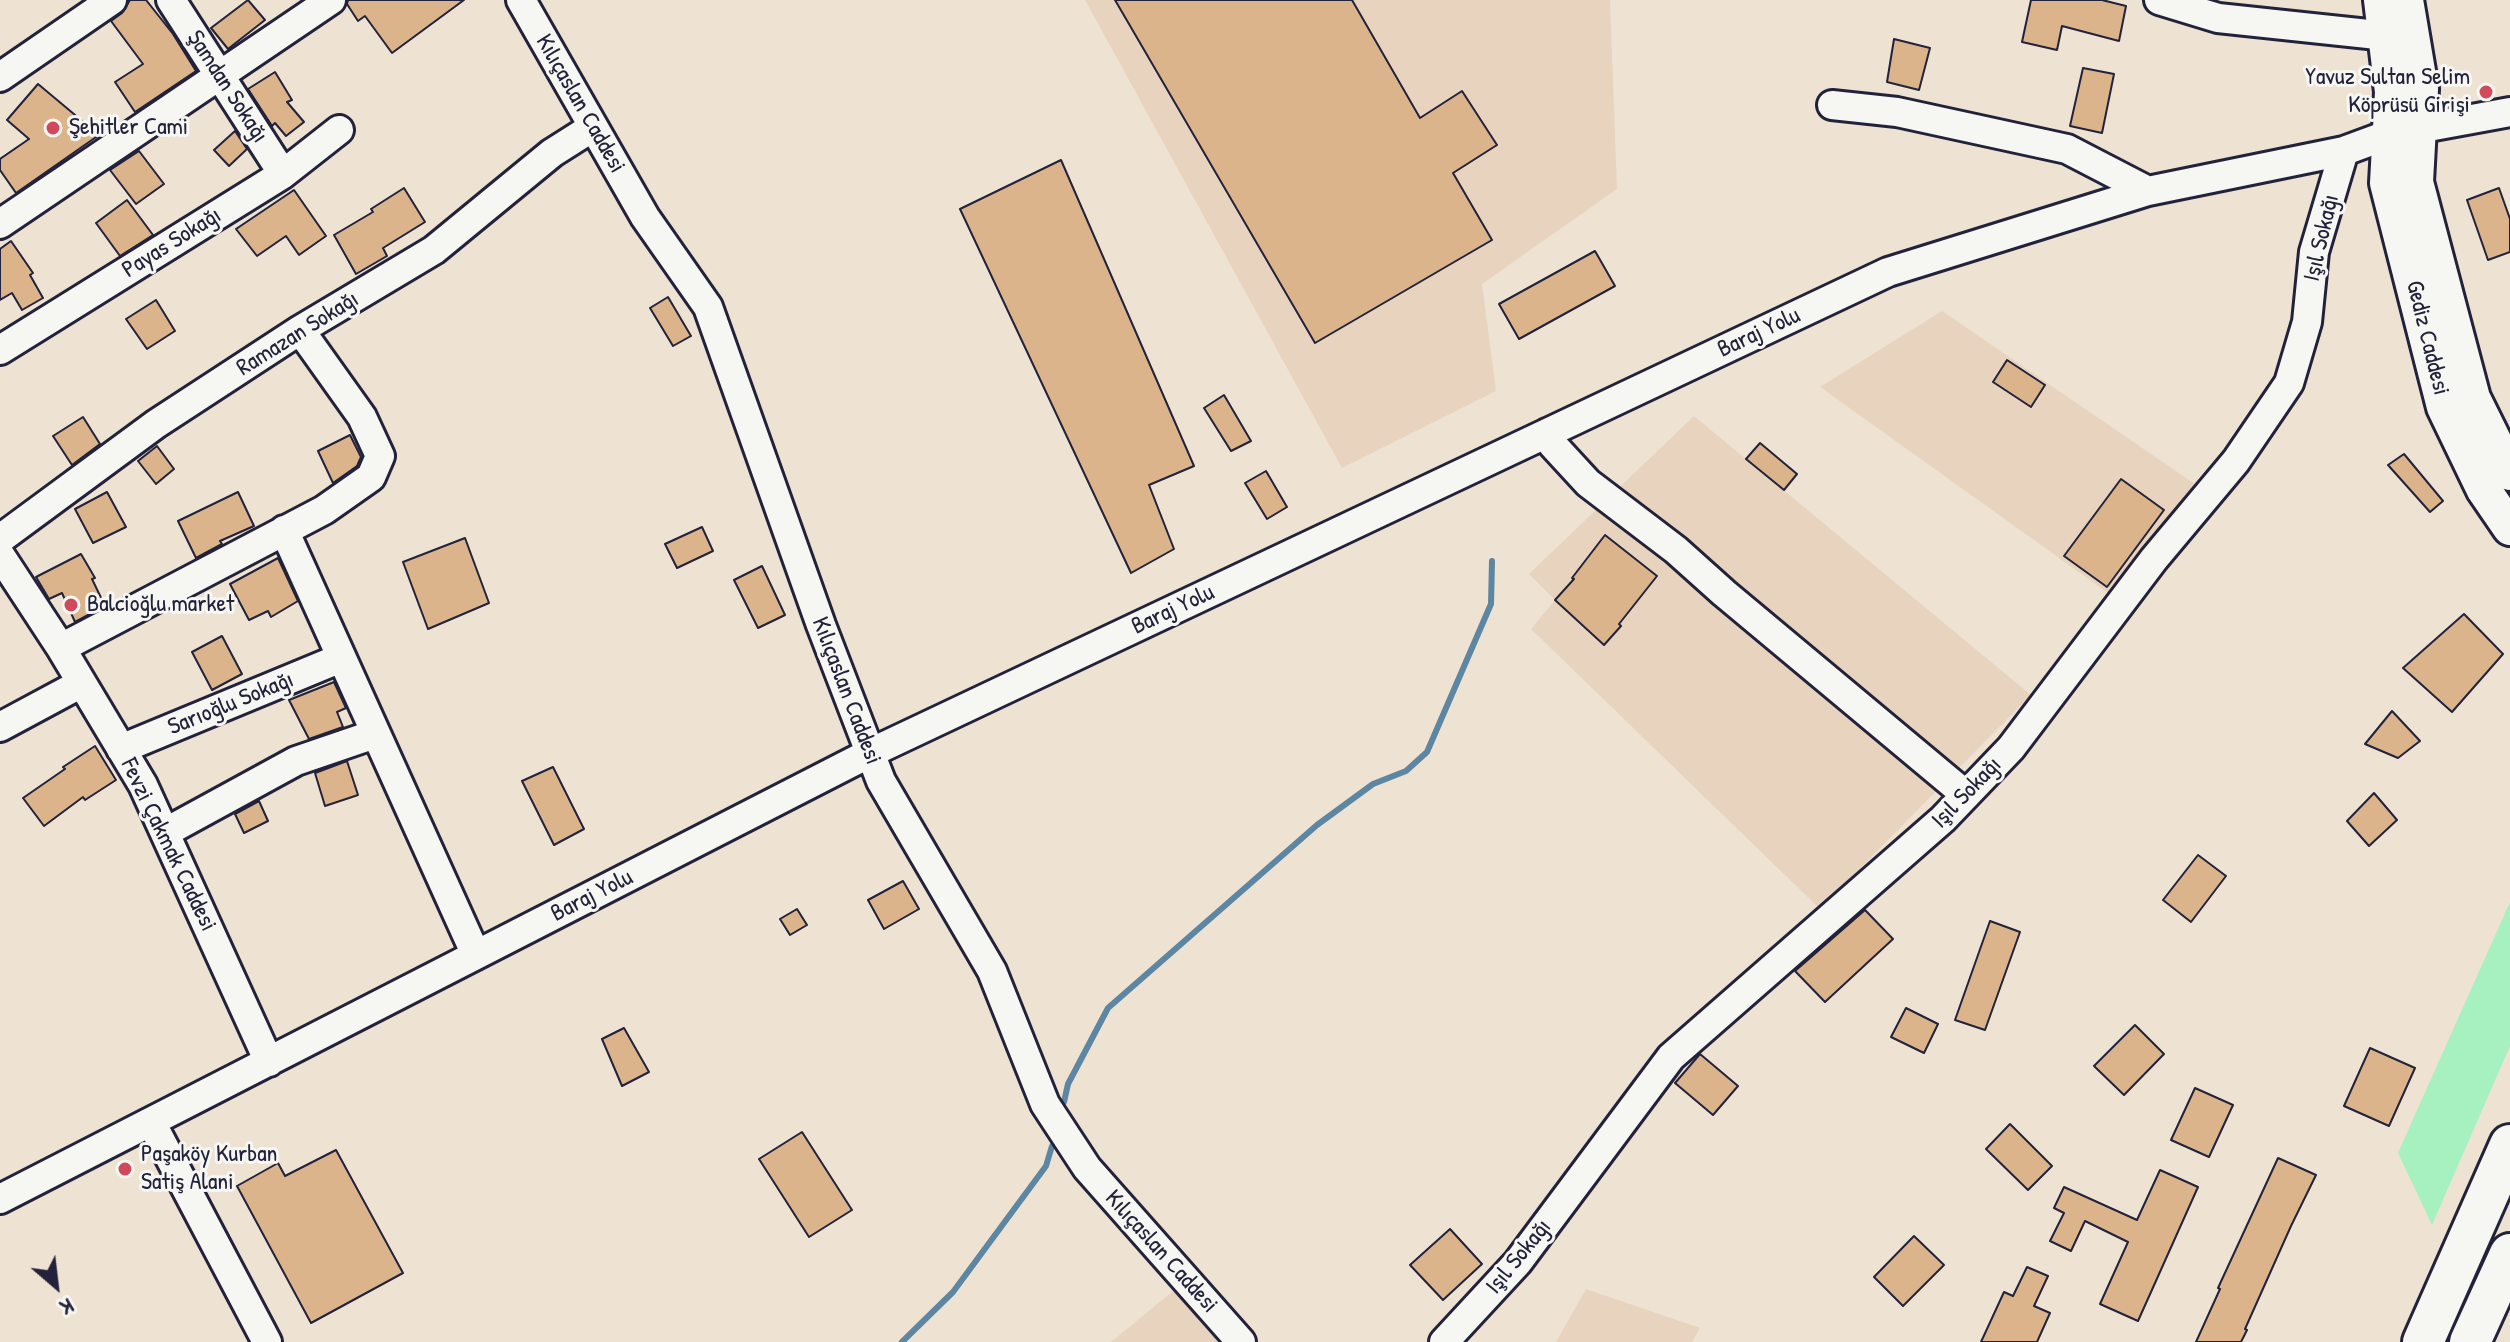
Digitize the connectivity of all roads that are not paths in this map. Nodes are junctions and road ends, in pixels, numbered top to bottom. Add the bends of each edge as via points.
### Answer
1 (112, 0) edge
2 (171, 0) edge
3 (331, 0) edge
4 (521, 0) edge
5 (2159, 0) edge
6 (2381, 0) edge
7 (2406, 0) edge
8 (2387, 36) junction
9 (219, 76) junction
10 (0, 77) edge
11 (1832, 105) dead end
12 (2510, 112) edge
13 (593, 127) junction
14 (339, 130) dead end
15 (2405, 132) junction
16 (2344, 151) junction
17 (283, 174) junction
18 (2148, 191) junction
19 (0, 224) edge
20 (300, 330) junction
21 (0, 350) edge
22 (1547, 433) junction
23 (2510, 473) edge
24 (2510, 528) edge
25 (284, 530) junction
26 (0, 539) edge
27 (4, 572) edge
28 (61, 648) junction
29 (341, 658) junction
30 (80, 684) junction
31 (0, 727) edge
32 (375, 734) junction
33 (121, 749) junction
34 (870, 753) junction
35 (1966, 795) junction
36 (166, 832) junction
37 (476, 955) junction
38 (269, 1062) junction
39 (151, 1122) junction
40 (2510, 1145) edge
41 (2489, 1191) junction
42 (0, 1199) edge
43 (2505, 1265) edge
44 (267, 1342) edge
45 (1241, 1342) edge
46 (1444, 1342) edge
47 (2412, 1342) edge
48 (2423, 1342) edge
49 (2470, 1342) edge
50 (2479, 1342) edge

1 - 10 street
2 - 9 street, Şamdan Sokağı
3 - 9 street
4 - 13 street, Kılıçaslan Caddesi
5 - 8 street via 2218,18
6 - 8 main road
7 - 15 main road via 2421,89
8 - 15 main road via 2392,92
9 - 17 street, Şamdan Sokağı
9 - 19 street
11 - 18 street via 1897,112 2067,149
12 - 15 street, Baraj Yolu
13 - 20 street, Ramazan Sokağı via 552,153 434,250
13 - 34 street, Kılıçaslan Caddesi via 645,217 708,307
14 - 17 street, Payas Sokağı
15 - 16 street, Baraj Yolu
15 - 23 main road, Gediz Caddesi via 2473,398
15 - 24 main road, Gediz Caddesi via 2387,183 2444,407 2484,490
16 - 18 street, Baraj Yolu
16 - 35 street, Işıl Sokağı via 2314,252 2307,322 2289,383 2236,461 2154,559 2011,748
17 - 21 street, Payas Sokağı
18 - 22 street, Baraj Yolu via 1888,272
20 - 25 street via 362,417 380,456 371,477
20 - 26 street, Ramazan Sokağı via 156,424
22 - 34 street, Baraj Yolu
22 - 35 street via 1588,483 1676,550
25 - 28 street
25 - 29 street
27 - 28 street, Fevzi Çakmak Caddesi
28 - 30 street, Fevzi Çakmak Caddesi
29 - 32 street
29 - 33 street, Sarıoğlu Sokağı
30 - 31 street
30 - 33 street, Fevzi Çakmak Caddesi
32 - 36 street via 296,761
32 - 37 street
33 - 36 street, Fevzi Çakmak Caddesi
34 - 37 street, Baraj Yolu
34 - 45 street, Kılıçaslan Caddesi via 881,781 992,971 1045,1104 1087,1168
35 - 46 street, Işıl Sokağı via 1671,1057 1518,1262
36 - 38 street, Fevzi Çakmak Caddesi
37 - 38 street, Baraj Yolu
38 - 39 street, Baraj Yolu
39 - 42 street, Baraj Yolu
39 - 44 street
40 - 41 highway
41 - 47 highway
41 - 48 highway
43 - 49 highway
43 - 50 highway

